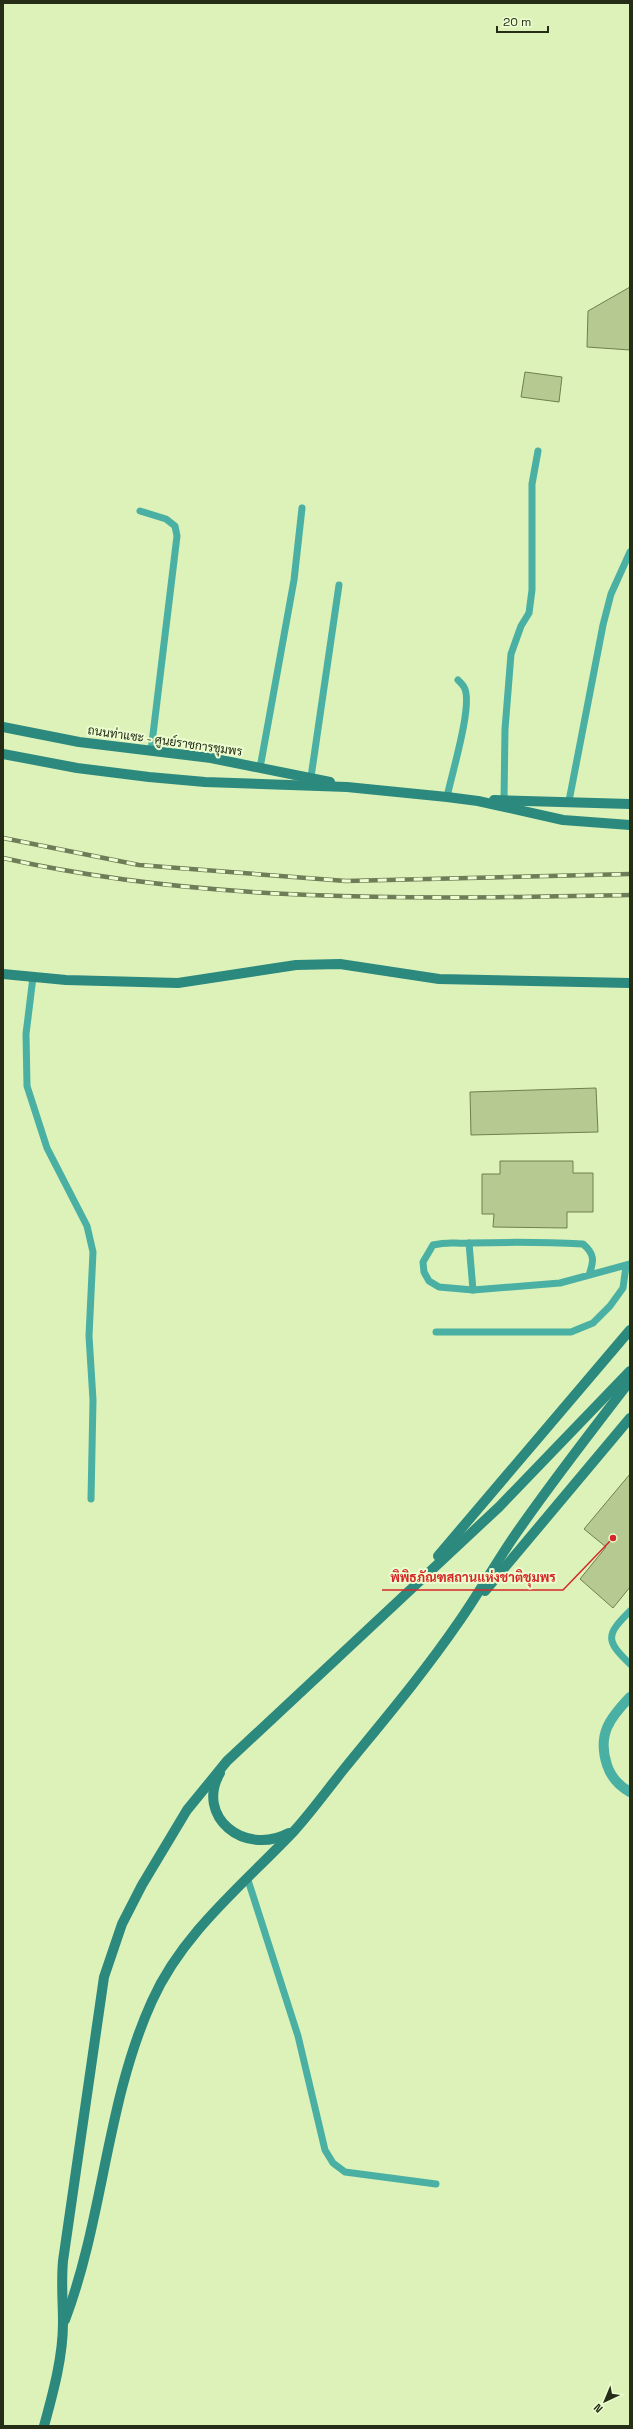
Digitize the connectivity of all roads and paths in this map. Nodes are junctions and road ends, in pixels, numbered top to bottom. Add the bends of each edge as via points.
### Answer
1 (538, 451) dead end
2 (302, 508) dead end
3 (140, 511) dead end
4 (630, 552) edge
5 (339, 585) dead end
6 (458, 680) dead end
7 (3, 727) edge
8 (151, 751) junction
9 (3, 754) edge
10 (260, 768) junction
11 (311, 777) junction
12 (347, 787) junction
13 (447, 797) junction
14 (478, 800) junction
15 (504, 800) junction
16 (569, 801) junction
17 (630, 804) edge
18 (630, 825) edge
19 (3, 974) edge
20 (33, 977) junction
21 (630, 983) edge
22 (469, 1243) junction
23 (628, 1265) edge
24 (589, 1275) junction
25 (473, 1290) junction
26 (630, 1330) edge
27 (436, 1332) dead end
28 (630, 1371) edge
29 (630, 1381) edge
30 (630, 1418) edge
31 (91, 1499) dead end
32 (413, 1585) junction
33 (630, 1611) edge
34 (458, 1623) junction
35 (630, 1664) edge
36 (630, 1697) edge
37 (227, 1761) junction
38 (630, 1792) edge
39 (296, 1829) junction
40 (246, 1877) junction
41 (436, 2184) dead end
42 (64, 2324) junction
43 (44, 2426) edge

1 - 15 lane via 532,484 532,590 529,613 521,626 511,654 505,729
2 - 10 lane via 294,580
3 - 8 lane via 166,519 175,526 177,536
4 - 16 lane via 610,594 602,625
5 - 11 lane
6 - 13 lane via 465,687 467,700 464,727
7 - 8 main road, ถนนท่าแซะ - ศูนย์ราชการชุมพร via 79,742
8 - 10 main road, ถนนท่าแซะ - ศูนย์ราชการชุมพร via 211,758
9 - 12 main road, ถนนท่าแซะ - ศูนย์ราชการชุมพร via 77,768 149,777 206,782
10 - 11 main road, ถนนท่าแซะ - ศูนย์ราชการชุมพร
11 - 12 main road, ถนนท่าแซะ - ศูนย์ราชการชุมพร
12 - 13 main road, ถนนท่าแซะ - ศูนย์ราชการชุมพร
13 - 14 main road, ถนนท่าแซะ - ศูนย์ราชการชุมพร
14 - 15 main road
14 - 18 main road via 563,820
15 - 16 main road
16 - 17 main road
19 - 20 main road
20 - 21 main road via 135,983 178,982 296,965 340,964 439,979
20 - 31 lane via 26,1034 27,1086 47,1148 87,1226 93,1252 89,1336 93,1400
22 - 24 lane via 488,1241 583,1244 591,1251 594,1261
22 - 25 lane
22 - 25 lane via 450,1241 433,1245 423,1262 424,1272 429,1281 439,1287
23 - 24 lane
23 - 27 lane via 623,1288 610,1306 593,1323 572,1332
24 - 25 lane via 560,1283
26 - 32 main road
28 - 32 main road via 498,1508
29 - 34 main road via 516,1533
30 - 34 main road
32 - 37 main road
33 - 35 lane via 615,1626 611,1638 614,1649
34 - 39 main road via 386,1718
36 - 38 street via 613,1715 604,1733 602,1745 610,1773 622,1788
37 - 39 main road via 218,1776 214,1790 217,1811 229,1829 241,1837 255,1841 270,1841
37 - 42 main road via 187,1810 142,1885 112,1951 104,1978 70,2199 61,2289
39 - 40 main road
40 - 41 lane via 298,2036 325,2150 332,2163 345,2172
40 - 42 main road via 197,1931 169,1969 152,2001 118,2102 77,2287
42 - 43 main road via 54,2386

